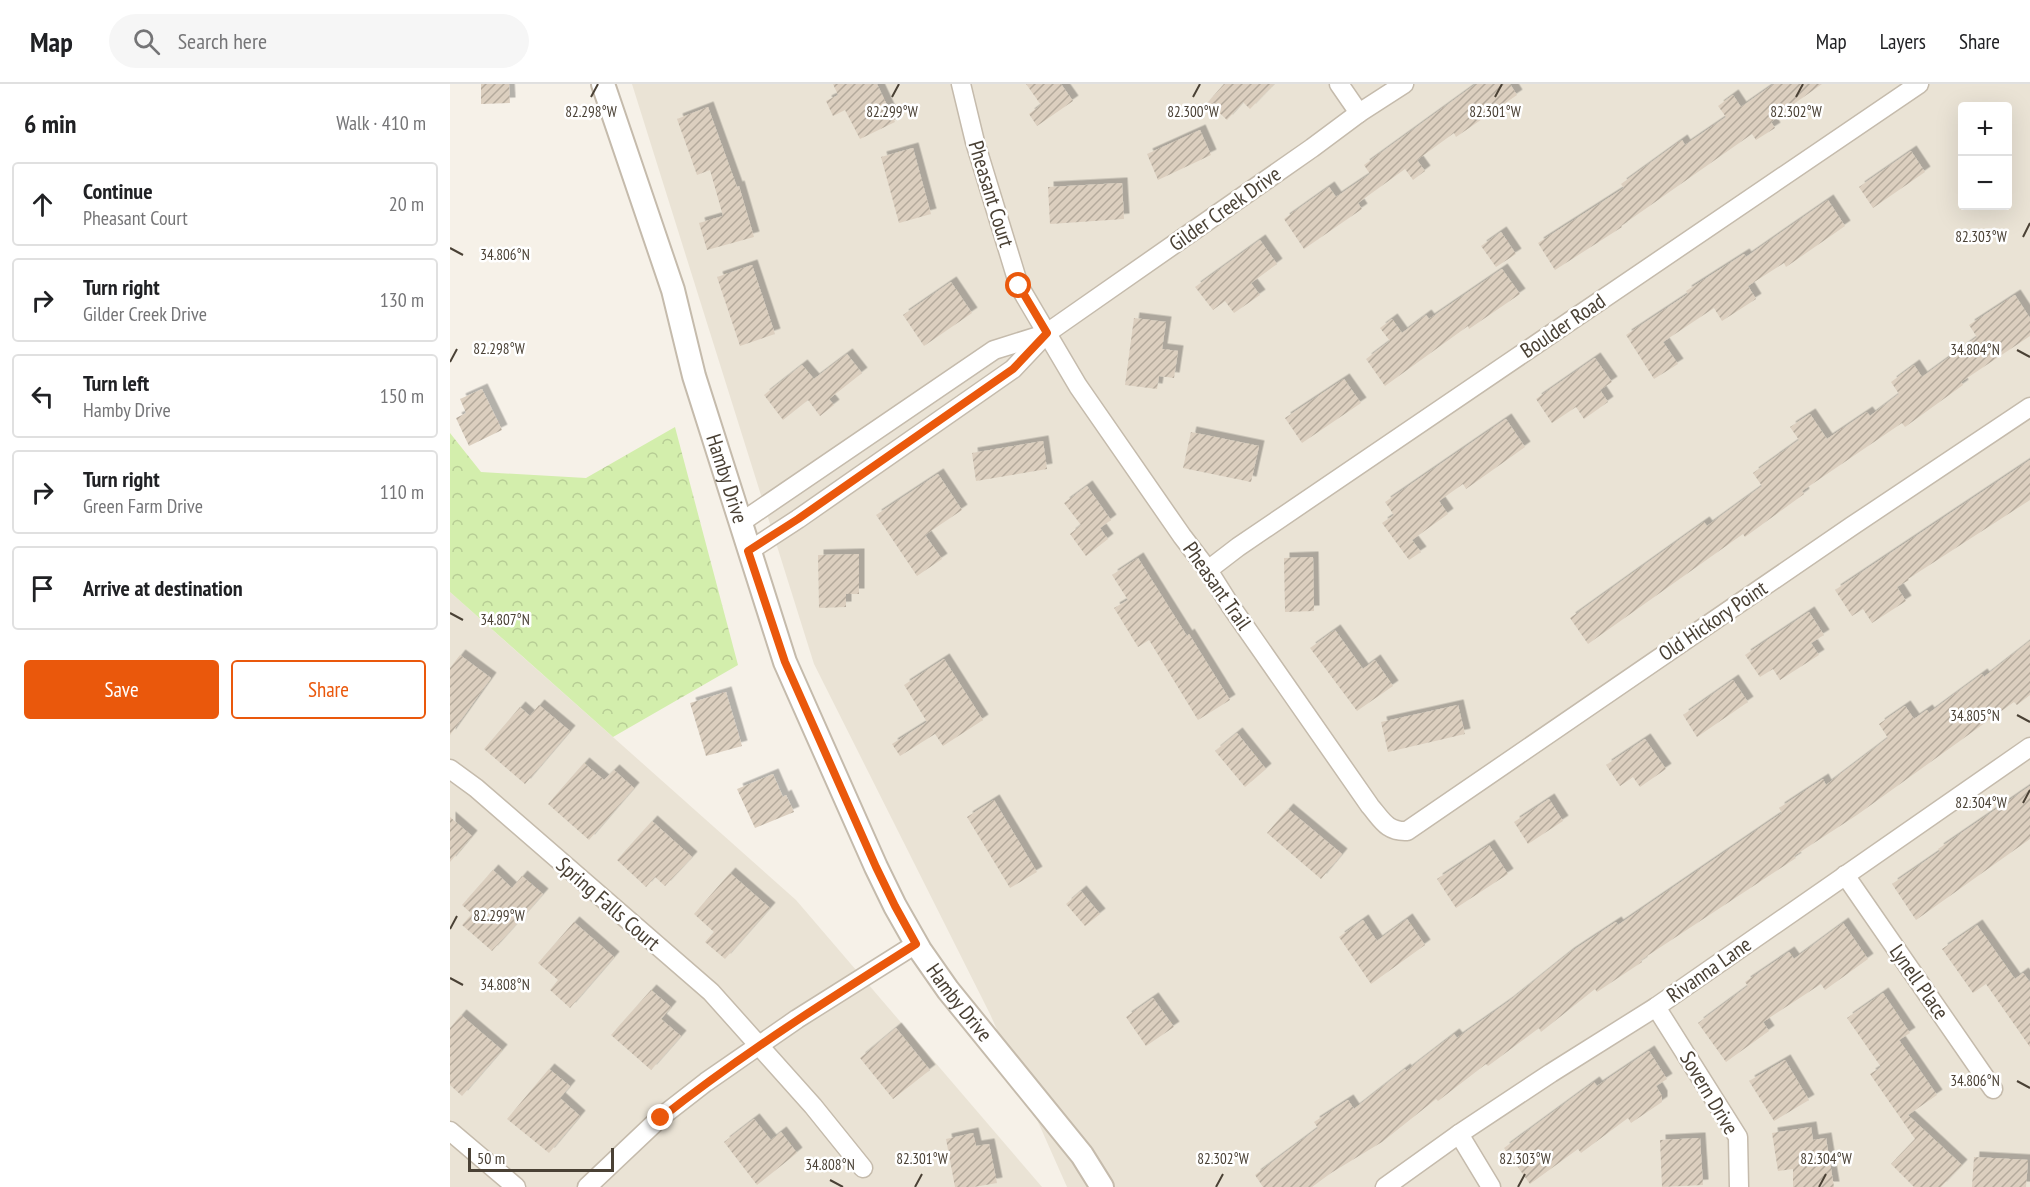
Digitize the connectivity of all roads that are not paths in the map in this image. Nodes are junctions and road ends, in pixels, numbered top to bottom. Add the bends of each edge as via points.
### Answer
1 (603, 84) edge
2 (961, 84) edge
3 (1339, 84) edge
4 (1404, 84) edge
5 (1919, 84) edge
6 (1359, 113) junction
7 (1047, 333) junction
8 (2030, 407) edge
9 (740, 523) junction
10 (748, 551) junction
11 (1208, 570) junction
12 (2030, 747) edge
13 (450, 769) edge
14 (1396, 832) joint
15 (1845, 875) junction
16 (916, 944) junction
17 (1656, 1007) junction
18 (760, 1045) junction
19 (1993, 1089) dead end
20 (450, 1131) edge
21 (1460, 1134) junction
22 (862, 1168) dead end
23 (516, 1187) edge
24 (587, 1187) edge
25 (1102, 1187) edge
26 (1385, 1187) edge
27 (1491, 1187) edge
28 (1739, 1187) edge

1 - 9 street, Hamby Drive via 673,290 694,376
2 - 7 street, Pheasant Court via 1019,286
3 - 6 street
4 - 6 street, Gilder Creek Drive
5 - 11 street, Boulder Road
6 - 7 street, Gilder Creek Drive
7 - 9 street, Gilder Creek Drive via 994,350
7 - 10 street, Gilder Creek Drive via 1013,369
7 - 11 street, Pheasant Trail via 1078,386
8 - 14 street, Old Hickory Point via 1407,831
9 - 10 street, Hamby Drive
10 - 16 street, Hamby Drive via 785,662 876,867
11 - 14 street, Pheasant Trail via 1370,806
12 - 15 street, Rivanna Lane
13 - 18 street, Spring Falls Court via 711,992
15 - 17 street, Rivanna Lane
15 - 19 street, Lynell Place
16 - 18 street
16 - 25 street, Hamby Drive via 948,990 1082,1155
17 - 21 street, Rivanna Lane
17 - 28 street, Sovern Drive via 1737,1137
18 - 22 street, Spring Falls Court
18 - 24 street via 661,1118
20 - 23 street
21 - 26 street, Rivanna Lane
21 - 27 street

